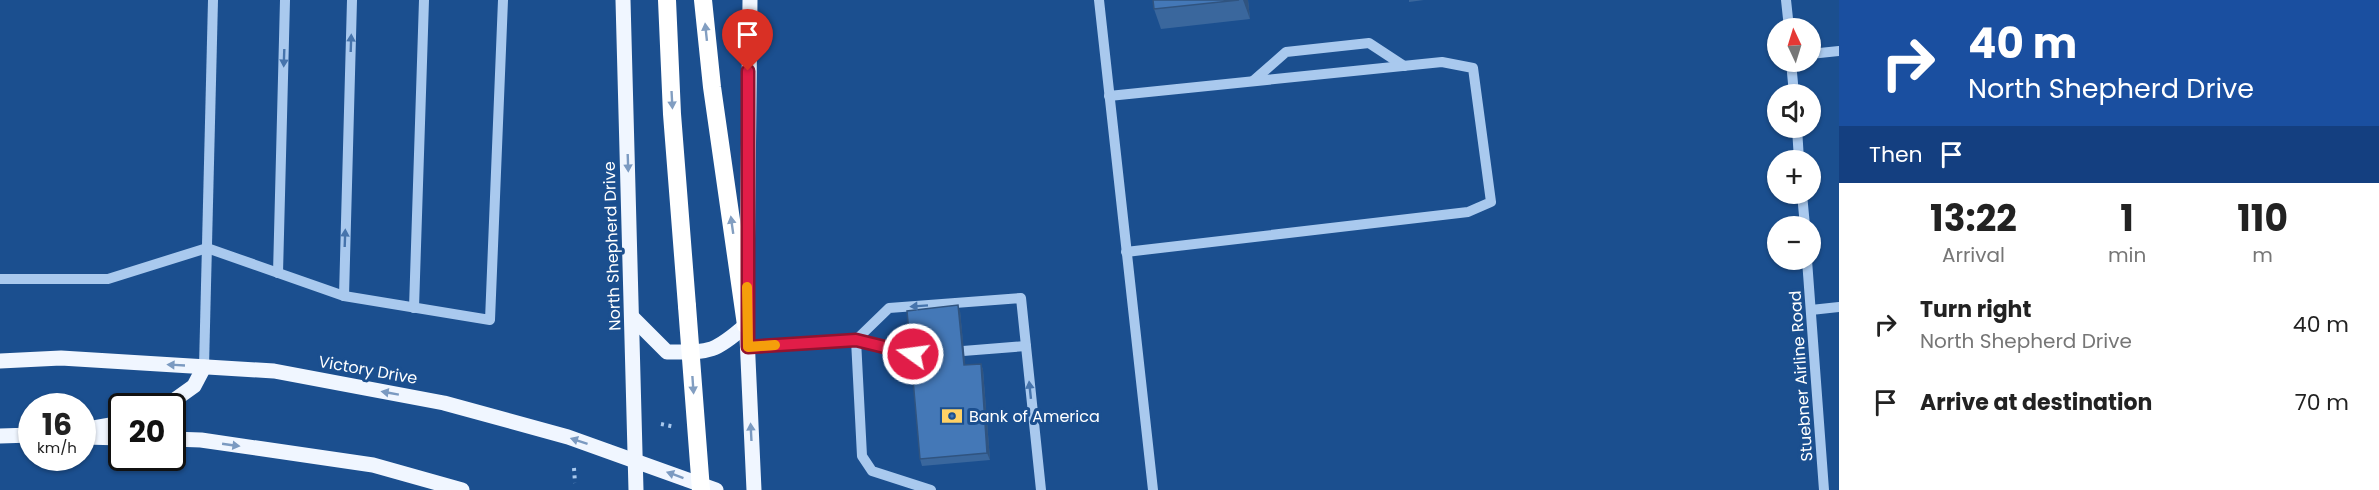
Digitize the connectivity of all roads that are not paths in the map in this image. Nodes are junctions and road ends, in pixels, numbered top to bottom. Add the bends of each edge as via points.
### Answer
1 (213, 0) edge
2 (285, 0) edge
3 (352, 0) edge
4 (424, 0) edge
5 (503, 0) edge
6 (623, 0) edge
7 (668, 0) edge
8 (703, 0) edge
9 (750, 0) edge
10 (1099, 0) edge
11 (1786, 0) edge
12 (1788, 18) edge
13 (1839, 51) edge
14 (1821, 53) edge
15 (1404, 66) junction
16 (1253, 81) junction
17 (1109, 96) junction
18 (207, 248) junction
19 (1126, 252) junction
20 (1808, 270) edge
21 (278, 273) junction
22 (0, 279) edge
23 (344, 296) junction
24 (1839, 307) edge
25 (414, 308) junction
26 (1811, 310) junction
27 (633, 318) junction
28 (746, 325) junction
29 (856, 340) junction
30 (1026, 346) junction
31 (748, 347) junction
32 (963, 351) edge
33 (913, 354) edge
34 (0, 361) edge
35 (204, 367) junction
36 (184, 393) edge
37 (18, 435) edge
38 (0, 436) edge
39 (186, 439) edge
40 (634, 460) junction
41 (462, 490) edge
42 (636, 490) edge
43 (701, 490) edge
44 (716, 490) edge
45 (754, 490) edge
46 (932, 490) edge
47 (1041, 490) edge
48 (1153, 490) edge
49 (1824, 490) edge

1 - 18 street
2 -> 21 street
23 -> 3 street
4 - 25 street
5 - 25 street via 490,320
6 -> 27 main road, North Shepherd Drive
7 -> 43 highway, bridge via 672,114
28 -> 8 highway
9 - 28 main road
10 - 17 street
11 - 12 street
13 - 14 street
15 - 16 street
15 - 16 street via 1369,43 1358,44 1286,52
15 - 19 street via 1442,62 1473,68 1491,202 1468,212
16 - 17 street
17 - 19 street
18 - 21 street
18 - 22 street via 108,279
18 - 35 street
19 - 48 street
20 - 26 street, Stuebner Airline Road
21 - 23 street
23 - 25 street
24 - 26 street
26 - 49 street, Stuebner Airline Road
27 - 28 main road via 667,352 710,352
27 - 40 main road, North Shepherd Drive
28 - 31 main road
30 -> 29 street via 1021,298 889,308
29 - 31 street
29 - 33 street
29 - 46 street via 862,456 873,471
30 - 32 street
47 -> 30 street
45 -> 31 main road
35 -> 34 main road, Victory Drive via 61,358
35 - 36 main road via 194,386
40 -> 35 main road, Victory Drive via 568,437 444,403 273,371
37 - 38 main road
39 -> 41 main road via 373,465
40 - 42 main road, North Shepherd Drive
44 -> 40 main road, Victory Drive

